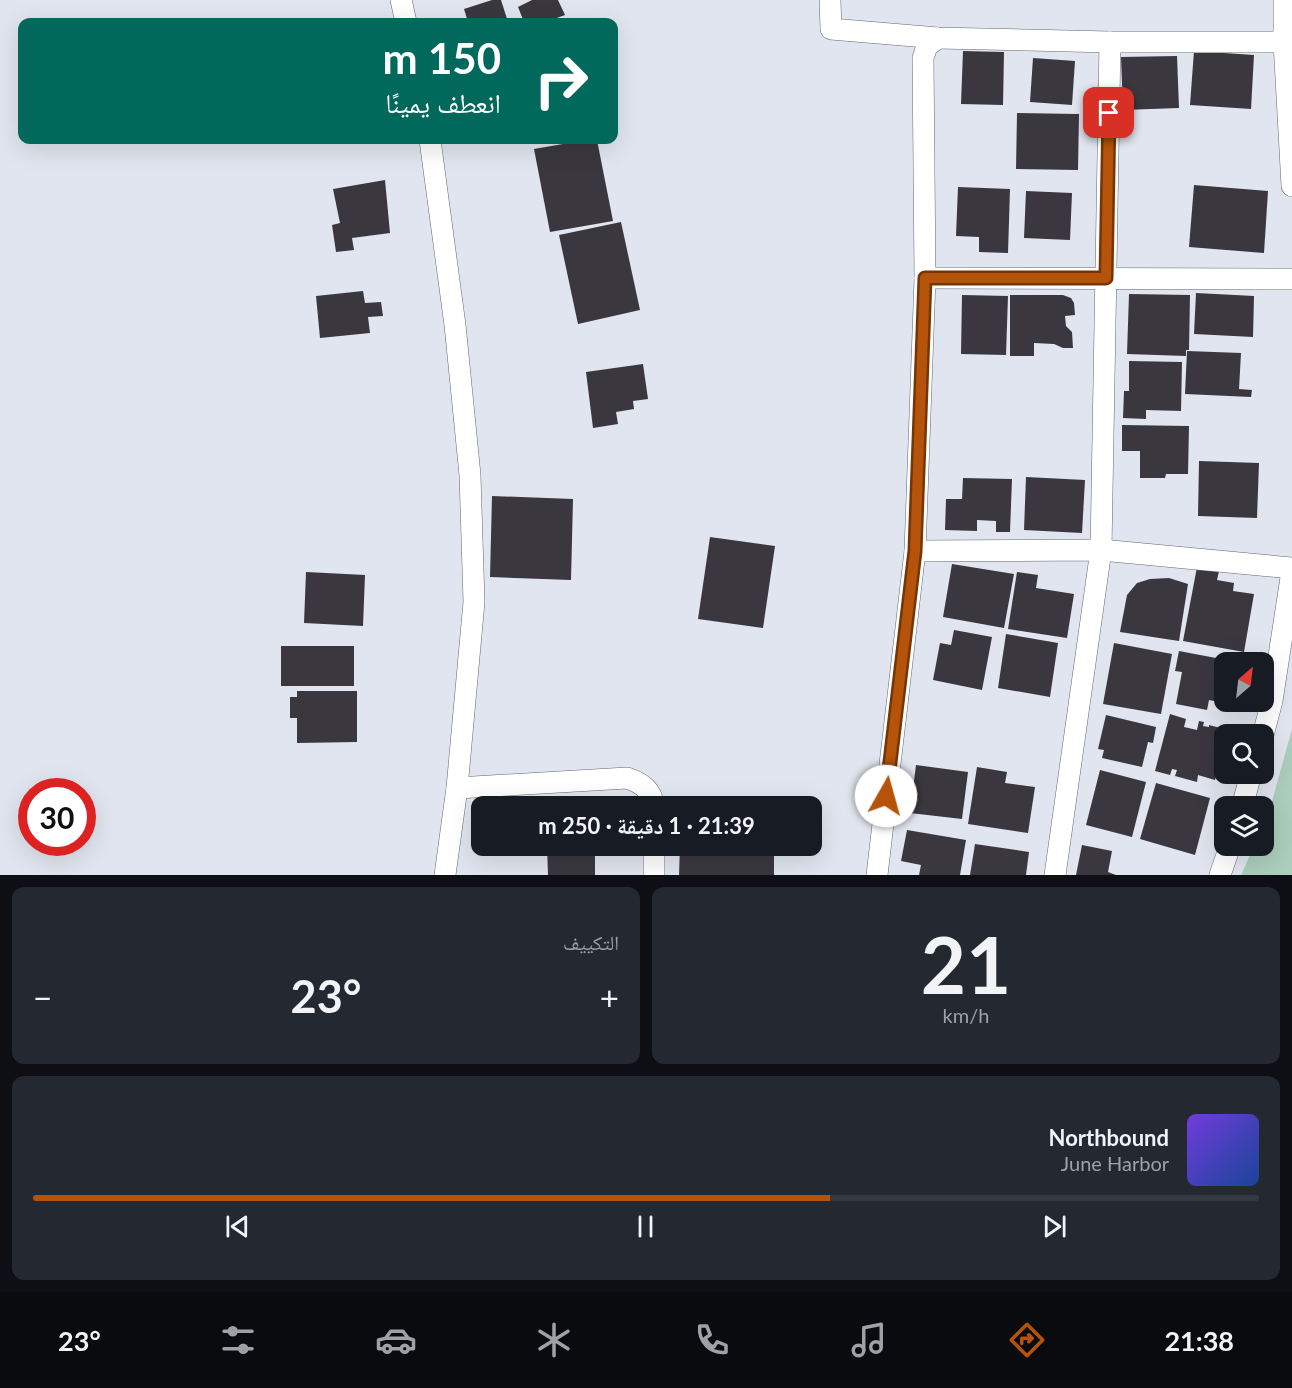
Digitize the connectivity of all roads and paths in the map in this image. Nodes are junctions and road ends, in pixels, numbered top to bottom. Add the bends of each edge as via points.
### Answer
1 (401, 0) edge
2 (830, 0) edge
3 (1284, 0) edge
4 (405, 18) edge
5 (939, 38) junction
6 (1110, 42) junction
7 (1284, 42) junction
8 (430, 144) edge
9 (1292, 186) edge
10 (925, 278) junction
11 (1106, 278) junction
12 (1292, 279) edge
13 (1101, 550) junction
14 (915, 551) junction
15 (1292, 570) edge
16 (1266, 724) edge
17 (457, 788) junction
18 (651, 796) edge
19 (654, 856) edge
20 (1227, 856) edge
21 (445, 875) edge
22 (654, 875) edge
23 (877, 875) edge
24 (1055, 875) edge
25 (1220, 875) edge

1 - 4 street
2 - 5 street via 831,29
3 - 7 street
5 - 6 street
5 - 10 street via 927,46 923,58
6 - 7 street
6 - 11 street
7 - 9 street
8 - 17 street via 470,475 474,602
10 - 11 street
10 - 14 street
11 - 12 street
11 - 13 street
13 - 14 street
13 - 15 street
13 - 24 street
14 - 23 street
15 - 16 street
17 - 18 street via 627,778 639,782
17 - 21 street
19 - 22 street
20 - 25 street

